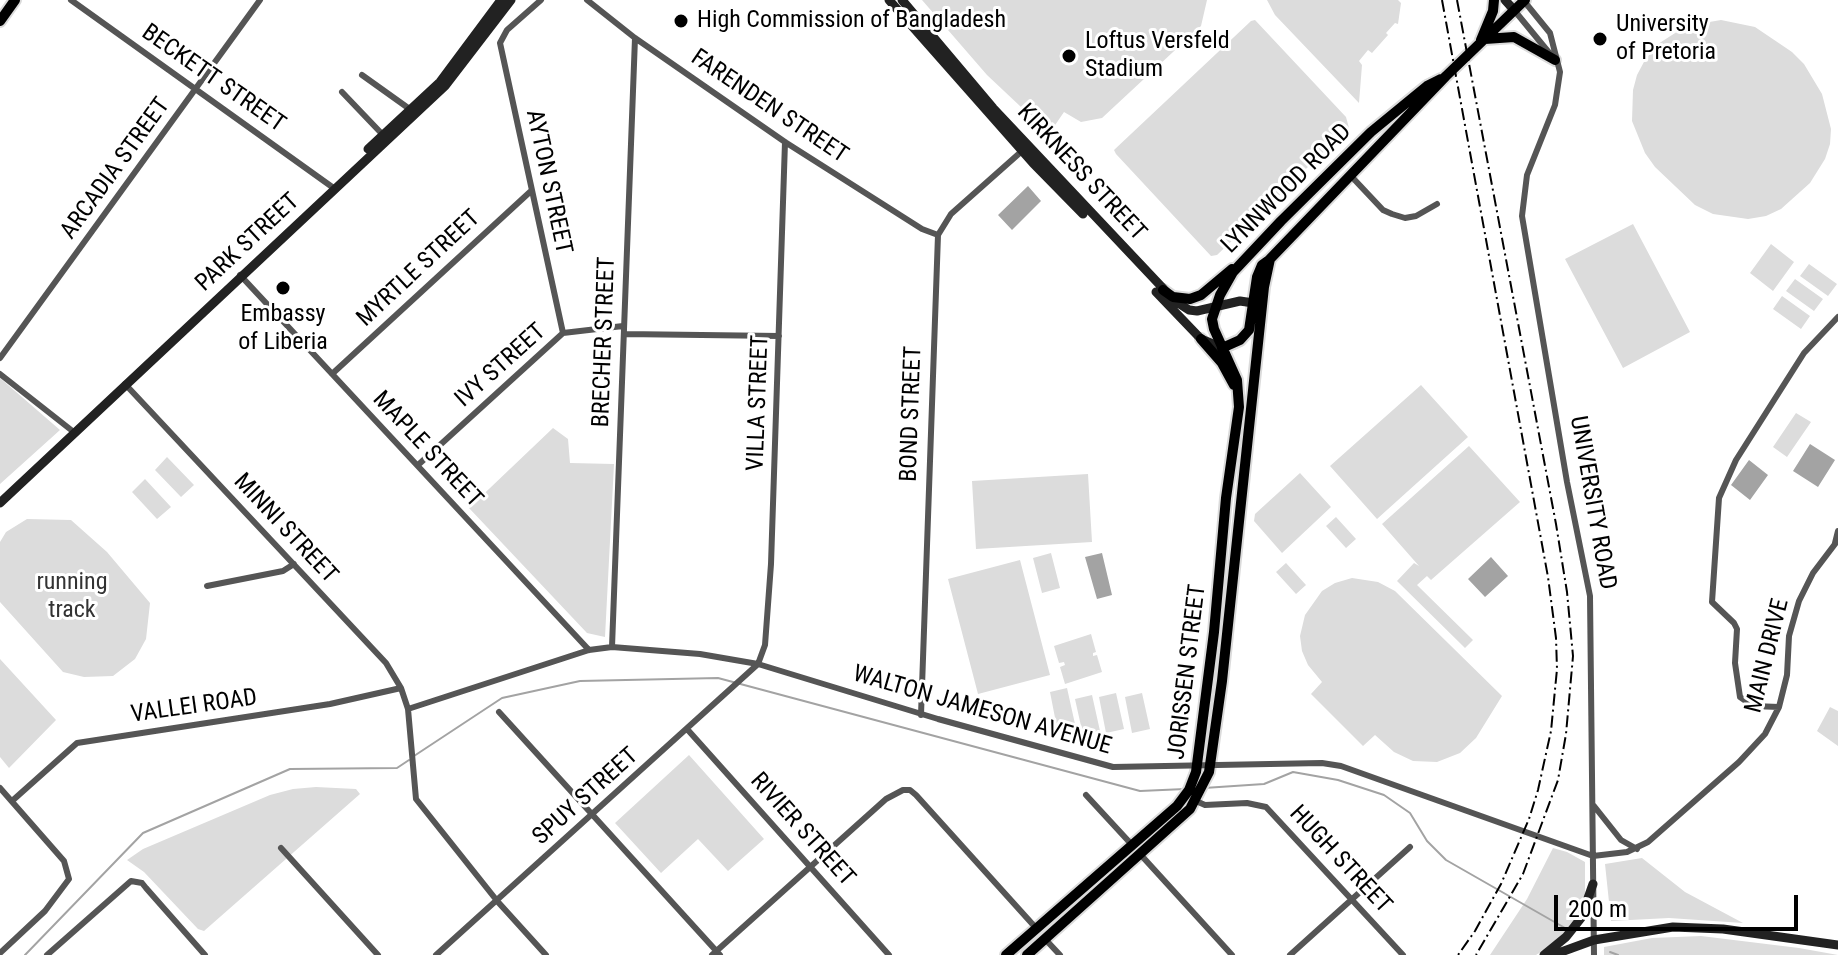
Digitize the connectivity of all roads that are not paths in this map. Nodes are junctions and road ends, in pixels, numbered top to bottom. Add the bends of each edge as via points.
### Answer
1 (15, 0) edge
2 (71, 0) edge
3 (260, 0) edge
4 (501, 0) edge
5 (511, 0) edge
6 (541, 0) edge
7 (587, 0) edge
8 (889, 0) edge
9 (902, 0) edge
10 (1494, 0) edge
11 (1505, 0) edge
12 (1524, 0) edge
13 (1514, 10) junction
14 (0, 21) edge
15 (635, 38) junction
16 (1482, 42) junction
17 (940, 59) junction
18 (1557, 64) junction
19 (961, 70) junction
20 (362, 75) dead end
21 (1446, 76) junction
22 (196, 90) junction
23 (342, 92) dead end
24 (973, 97) junction
25 (411, 110) junction
26 (383, 135) junction
27 (785, 142) junction
28 (1027, 151) junction
29 (1351, 176) junction
30 (332, 187) junction
31 (531, 191) junction
32 (1437, 204) dead end
33 (938, 235) junction
34 (1245, 257) junction
35 (240, 276) junction
36 (1163, 290) junction
37 (1258, 303) junction
38 (1215, 308) junction
39 (1838, 317) edge
40 (624, 330) junction
41 (563, 333) junction
42 (779, 336) junction
43 (1201, 339) junction
44 (1222, 348) junction
45 (0, 358) edge
46 (0, 374) edge
47 (332, 374) junction
48 (125, 384) junction
49 (1239, 394) junction
50 (1252, 404) joint
51 (73, 431) junction
52 (418, 465) junction
53 (0, 495) edge
54 (1226, 498) junction
55 (1241, 500) junction
56 (0, 503) edge
57 (1838, 531) edge
58 (1836, 542) edge
59 (294, 564) junction
60 (207, 586) dead end
61 (612, 647) junction
62 (589, 650) junction
63 (758, 664) junction
64 (401, 688) junction
65 (1779, 707) junction
66 (408, 709) junction
67 (499, 712) dead end
68 (921, 715) junction
69 (687, 729) junction
70 (1204, 768) junction
71 (0, 788) edge
72 (1086, 795) dead end
73 (12, 801) junction
74 (1196, 801) junction
75 (1594, 806) junction
76 (592, 813) junction
77 (1410, 847) dead end
78 (281, 848) dead end
79 (1637, 849) junction
80 (1137, 850) junction
81 (1593, 856) junction
82 (811, 867) junction
83 (1593, 884) junction
84 (1352, 899) junction
85 (498, 902) junction
86 (1036, 928) junction
87 (1045, 939) junction
88 (1594, 940) junction
89 (1838, 945) edge
90 (0, 953) edge
91 (716, 954) edge
92 (47, 955) edge
93 (205, 955) edge
94 (378, 955) edge
95 (436, 955) edge
96 (546, 955) edge
97 (889, 955) edge
98 (1006, 955) edge
99 (1027, 955) edge
100 (1060, 955) edge
101 (1232, 955) edge
102 (1290, 955) edge
103 (1403, 955) edge
104 (1544, 955) edge
105 (1553, 955) edge
106 (1594, 955) edge

1 - 14 main road
2 - 22 street, BECKETT STREET
3 - 22 street, ARCADIA STREET
4 - 25 street, PARK STREET via 455,64
5 - 30 street, PARK STREET via 452,79
6 - 31 street, AYTON STREET via 501,38
7 - 15 street, FARENDEN STREET
8 - 17 street, KIRKNESS STREET
9 - 19 street, KIRKNESS STREET
10 - 16 main road
11 - 13 street
12 - 13 main road, LYNNWOOD ROAD
12 - 18 street, UNIVERSITY ROAD via 1550,33
13 - 16 main road, LYNNWOOD ROAD
13 - 18 street
15 - 27 street, FARENDEN STREET
15 - 40 street, BRECHER STREET
16 - 18 main road via 1514,37
16 - 21 main road, LYNNWOOD ROAD
17 - 19 street
17 - 24 street, KIRKNESS STREET
18 - 75 street, UNIVERSITY ROAD via 1555,105 1525,181 1522,216 1590,596
19 - 24 street
19 - 28 street, KIRKNESS STREET via 1021,137
20 - 25 street
21 - 29 main road, LYNNWOOD ROAD
21 - 34 main road, LYNNWOOD ROAD via 1371,132
22 - 30 street, BECKETT STREET
22 - 45 street, ARCADIA STREET
23 - 26 street
24 - 28 street, KIRKNESS STREET
25 - 26 street, PARK STREET
26 - 30 street, PARK STREET
27 - 33 street, FARENDEN STREET
27 - 42 street, VILLA STREET
28 - 33 street via 951,214
28 - 36 street, KIRKNESS STREET
28 - 43 street, KIRKNESS STREET
29 - 32 street via 1392,214 1416,216
29 - 37 main road, LYNNWOOD ROAD via 1270,259
30 - 35 street, PARK STREET
31 - 41 street, AYTON STREET
31 - 47 street, MYRTLE STREET
33 - 68 street, BOND STREET
34 - 36 main road via 1196,297 1182,299
34 - 38 main road, LYNNWOOD ROAD
35 - 47 street, MAPLE STREET
35 - 48 street, PARK STREET
36 - 38 street, KIRKNESS STREET via 1189,310
37 - 38 street, KIRKNESS STREET via 1240,301
37 - 44 main road via 1249,330
37 - 50 main road, LYNNWOOD ROAD
38 - 44 main road via 1212,319
39 - 65 street via 1804,353 1721,493 1711,600 1737,629 1740,697 1753,706
40 - 41 street, IVY STREET
40 - 42 street, IVY STREET
40 - 61 street, BRECHER STREET
41 - 52 street, IVY STREET
42 - 63 street, VILLA STREET via 768,617
43 - 44 street, KIRKNESS STREET
43 - 49 main road
44 - 49 main road
46 - 51 street
47 - 52 street, MAPLE STREET
48 - 51 street, PARK STREET
48 - 59 street, MINNI STREET
49 - 54 main road, JORISSEN STREET
50 - 55 main road, JORISSEN STREET
51 - 53 street, PARK STREET
51 - 56 street, PARK STREET
52 - 62 street, MAPLE STREET
54 - 55 main road
54 - 70 main road, JORISSEN STREET
55 - 70 main road, JORISSEN STREET via 1222,681
57 - 58 street, MAIN DRIVE
58 - 65 street, MAIN DRIVE via 1813,573 1792,622
59 - 60 street via 283,571
59 - 64 street, MINNI STREET via 386,663
61 - 62 street, WALTON JAMESON AVENUE
61 - 63 street, WALTON JAMESON AVENUE
62 - 66 street, WALTON JAMESON AVENUE
63 - 68 street, WALTON JAMESON AVENUE
63 - 69 street, SPUY STREET
64 - 66 street, MINNI STREET
64 - 73 street, VALLEI ROAD via 77,743
65 - 79 street, MAIN DRIVE via 1765,734 1729,771
66 - 85 street, MINNI STREET via 416,799
67 - 76 street
68 - 70 street, WALTON JAMESON AVENUE via 1113,767
69 - 76 street, SPUY STREET
69 - 82 street, RIVIER STREET
70 - 74 main road, JORISSEN STREET
70 - 80 main road, JORISSEN STREET
70 - 81 street, WALTON JAMESON AVENUE via 1341,766
71 - 73 street
72 - 80 street
73 - 90 street via 64,861 69,879
74 - 80 main road, JORISSEN STREET
74 - 84 street, HUGH STREET via 1266,807
75 - 79 street via 1621,840
75 - 81 street, UNIVERSITY ROAD
76 - 85 street, SPUY STREET
76 - 91 street
77 - 84 street
78 - 94 street
79 - 81 street
80 - 86 main road, JORISSEN STREET
80 - 87 main road, JORISSEN STREET
80 - 101 street
81 - 83 street, UNIVERSITY ROAD
82 - 86 street via 886,799 910,790
82 - 91 street
82 - 97 street, RIVIER STREET
83 - 88 street, UNIVERSITY ROAD
83 - 104 street via 1581,918
84 - 102 street
84 - 103 street, HUGH STREET
85 - 95 street, SPUY STREET
85 - 96 street, MINNI STREET
86 - 98 main road, JORISSEN STREET
87 - 99 main road, JORISSEN STREET
87 - 100 street
88 - 89 street via 1701,927
88 - 105 street
88 - 106 street, UNIVERSITY ROAD
92 - 93 street via 131,881 146,888

